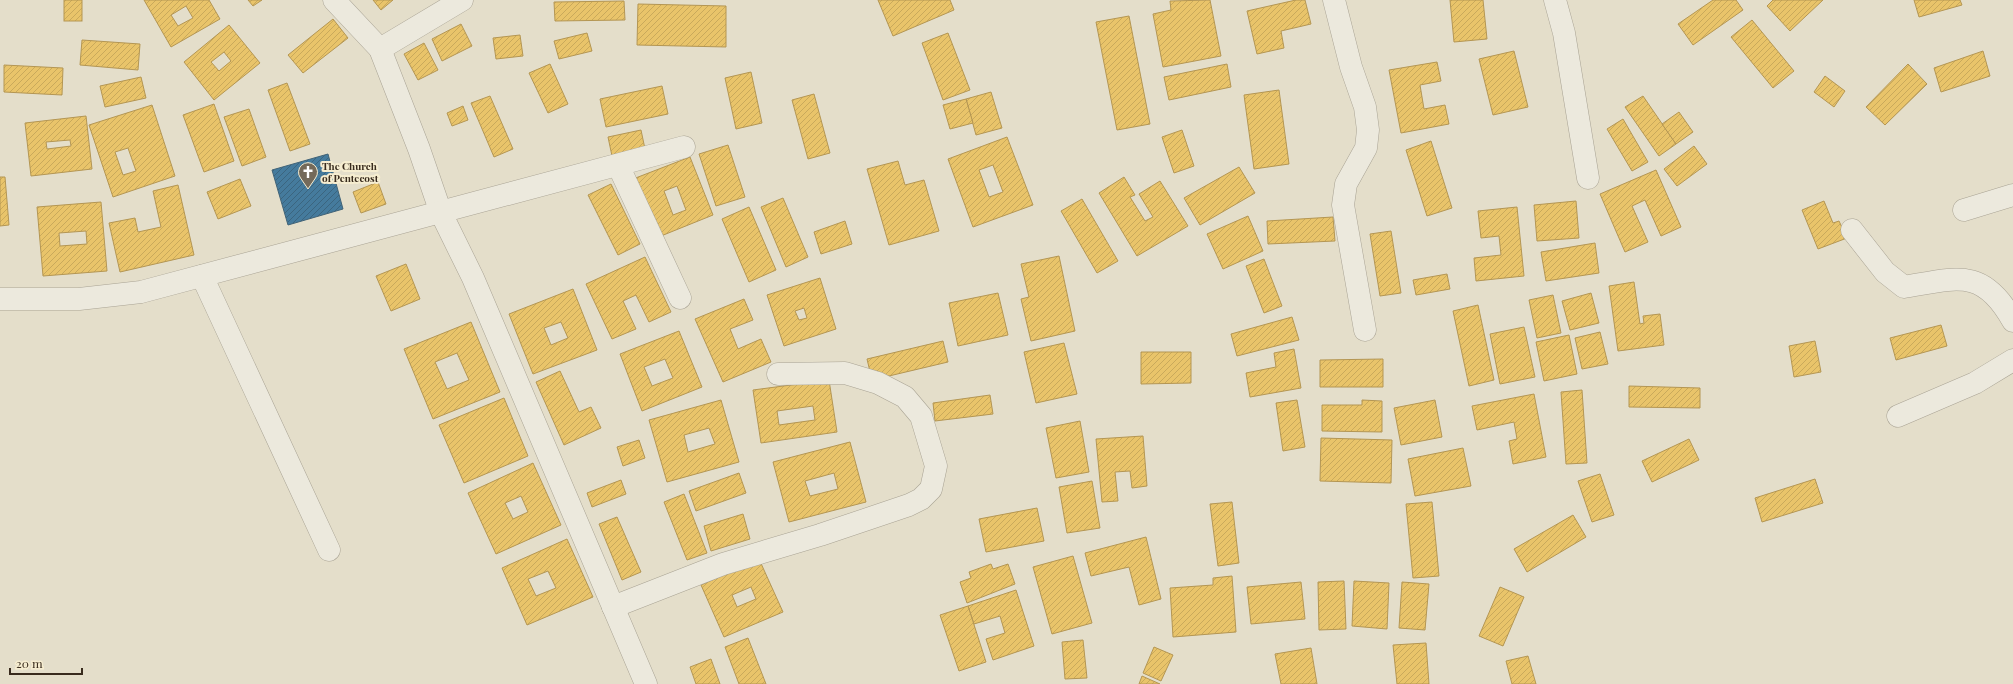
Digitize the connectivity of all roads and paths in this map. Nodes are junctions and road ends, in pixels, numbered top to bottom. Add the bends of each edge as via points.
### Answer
1 (334, 0) edge
2 (462, 0) edge
3 (1334, 0) edge
4 (1555, 0) edge
5 (380, 49) junction
6 (684, 146) dead end
7 (618, 164) junction
8 (1588, 178) dead end
9 (2013, 195) edge
10 (1964, 210) dead end
11 (441, 212) junction
12 (1852, 230) dead end
13 (202, 276) junction
14 (680, 298) dead end
15 (0, 299) edge
16 (2013, 321) edge
17 (1365, 330) dead end
18 (2013, 360) edge
19 (778, 374) dead end
20 (1898, 416) dead end
21 (329, 550) dead end
22 (613, 606) junction
23 (646, 684) edge

1 - 5 street
2 - 5 street
3 - 17 street via 1365,107 1368,130 1366,148 1346,184 1343,205
4 - 8 street via 1564,33
5 - 11 street
6 - 7 street
7 - 11 street
7 - 14 street
9 - 10 street
11 - 13 street
11 - 22 street via 474,278
12 - 16 street via 1885,272 1904,287 1955,278 1985,285 2003,302
13 - 15 street via 133,293 79,299
13 - 21 street
18 - 20 street via 1975,383
19 - 22 street via 845,373 878,383 905,397 921,416 936,466 932,488 921,500 909,505 723,564
22 - 23 street

